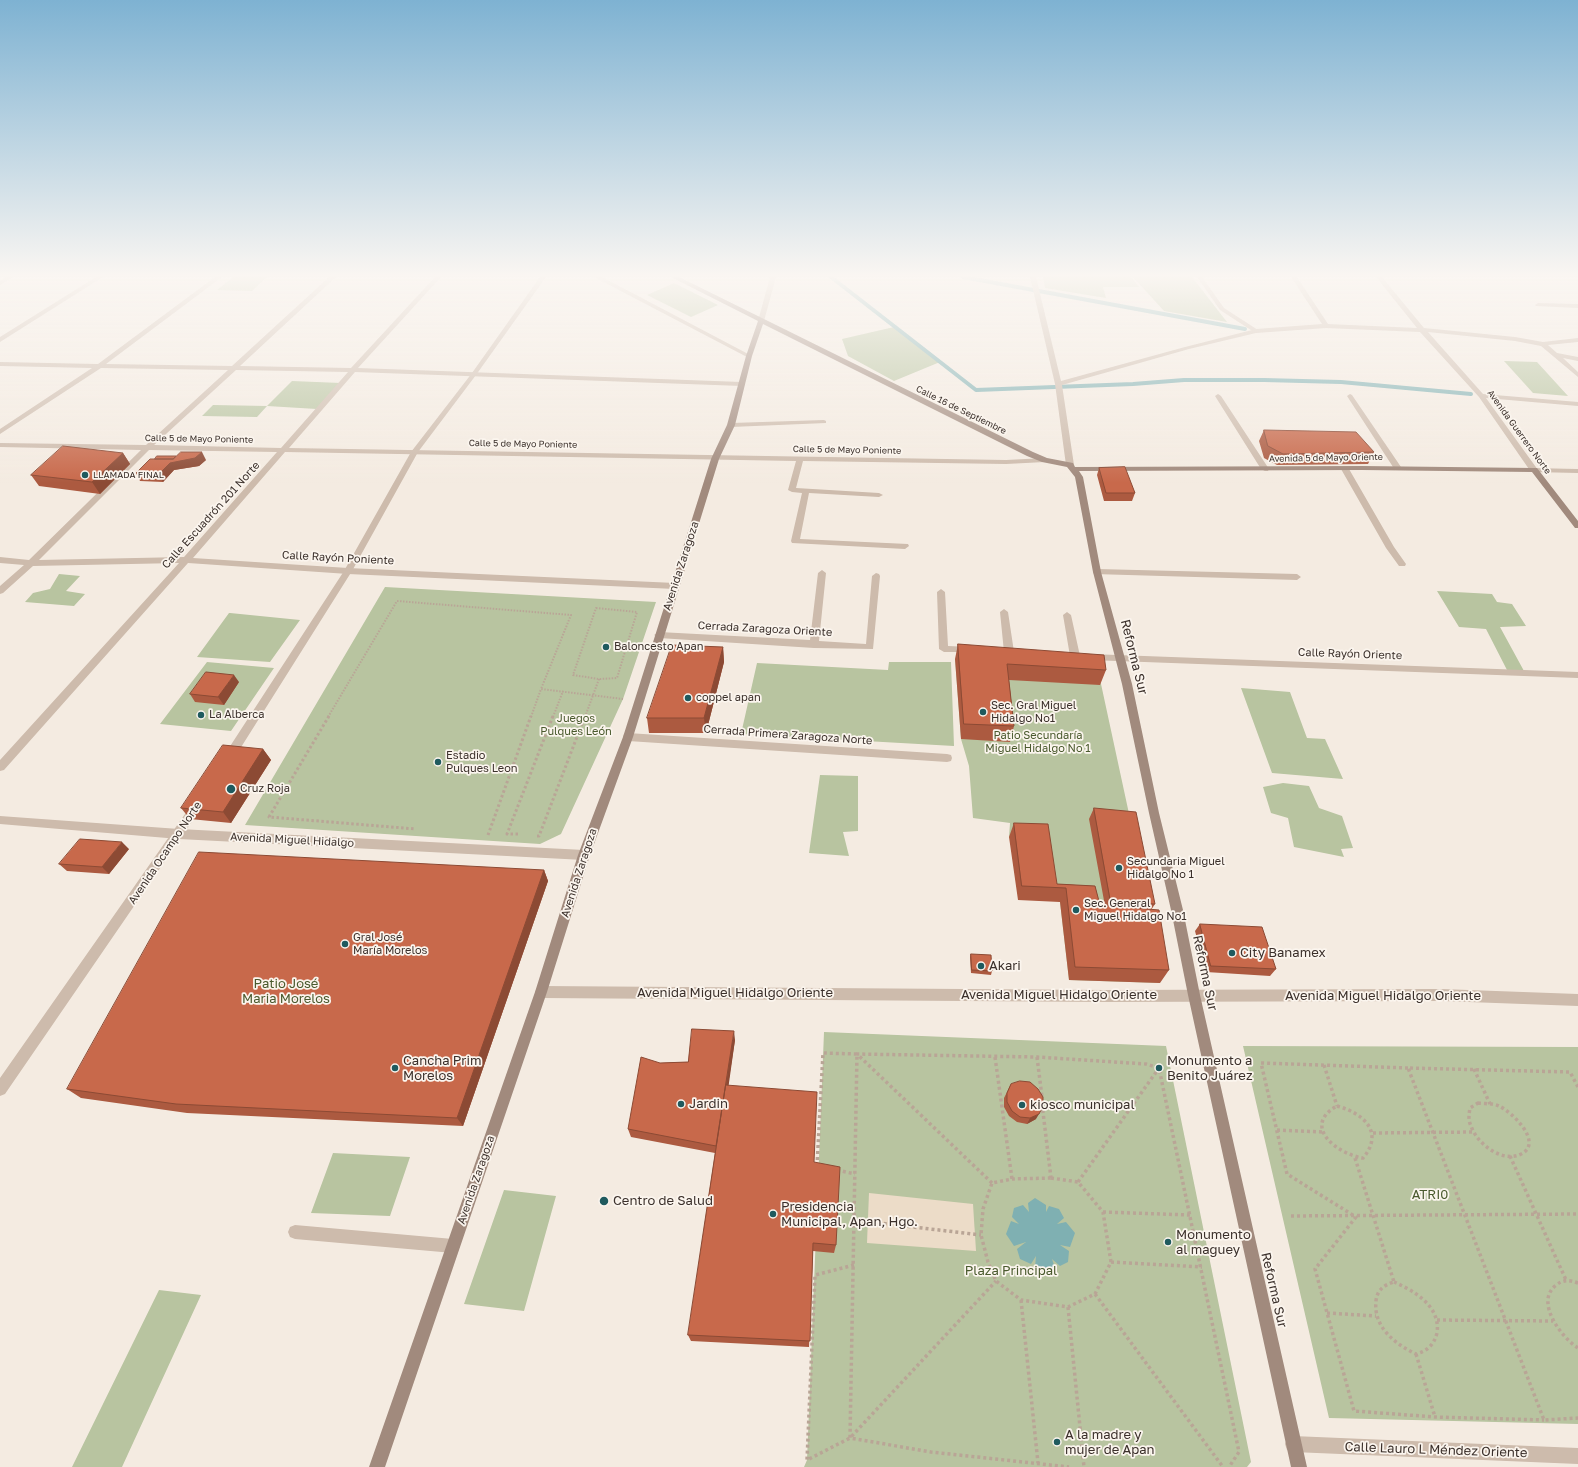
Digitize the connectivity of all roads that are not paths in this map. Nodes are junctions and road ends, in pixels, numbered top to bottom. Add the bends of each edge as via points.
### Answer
1 (127, 345) edge
2 (260, 345) edge
3 (375, 345) edge
4 (494, 345) edge
5 (729, 345) edge
6 (753, 345) edge
7 (810, 345) edge
8 (1049, 345) edge
9 (1197, 345) edge
10 (1436, 345) edge
11 (1545, 345) edge
12 (1557, 355) junction
13 (749, 356) junction
14 (1578, 359) edge
15 (0, 364) edge
16 (99, 366) junction
17 (236, 368) junction
18 (352, 370) junction
19 (474, 374) junction
20 (1578, 374) edge
21 (742, 384) junction
22 (1058, 384) junction
23 (1218, 396) dead end
24 (1350, 396) dead end
25 (1481, 396) junction
26 (1578, 404) edge
27 (824, 422) dead end
28 (731, 424) junction
29 (0, 432) edge
30 (0, 446) edge
31 (146, 449) junction
32 (283, 450) junction
33 (415, 452) junction
34 (715, 459) junction
35 (800, 459) junction
36 (1045, 460) junction
37 (1072, 467) junction
38 (1397, 467) junction
39 (1265, 469) junction
40 (1345, 469) junction
41 (1534, 470) junction
42 (1578, 471) edge
43 (806, 491) junction
44 (879, 495) dead end
45 (1578, 526) edge
46 (905, 546) dead end
47 (0, 560) edge
48 (186, 560) junction
49 (31, 563) junction
50 (1402, 564) dead end
51 (348, 570) junction
52 (1097, 572) junction
53 (822, 573) dead end
54 (876, 576) dead end
55 (1297, 577) dead end
56 (675, 586) junction
57 (0, 591) edge
58 (941, 592) dead end
59 (1004, 612) dead end
60 (1067, 615) dead end
61 (659, 635) junction
62 (814, 645) junction
63 (980, 651) edge
64 (1009, 652) edge
65 (1121, 658) junction
66 (1578, 675) edge
67 (628, 736) junction
68 (947, 758) dead end
69 (0, 767) edge
70 (221, 768) edge
71 (200, 801) edge
72 (0, 820) edge
73 (179, 834) junction
74 (584, 855) junction
75 (541, 992) junction
76 (1194, 995) junction
77 (1578, 1000) edge
78 (0, 1089) edge
79 (295, 1232) dead end
80 (453, 1246) junction
81 (1293, 1444) junction
82 (1578, 1456) edge
83 (377, 1467) edge
84 (1299, 1467) edge

1 - 16 street
2 - 17 street
3 - 18 street, Calle Escuadrón 201 Norte
4 - 19 street
5 - 13 street
6 - 13 main road, Avenida Zaragoza
7 - 36 main road, Calle 16 de Septiembre
8 - 22 street
9 - 22 street
10 - 25 street, Avenida Guerrero Norte
11 - 12 street
12 - 14 street
12 - 20 street
13 - 21 main road, Avenida Zaragoza
15 - 16 street
16 - 17 street
16 - 29 street
17 - 18 street
17 - 31 street
18 - 19 street
18 - 32 street, Calle Escuadrón 201 Norte
19 - 21 street
19 - 33 street
21 - 28 main road, Avenida Zaragoza
22 - 37 street
23 - 39 street
24 - 38 street
25 - 26 street
25 - 41 street, Avenida Guerrero Norte
27 - 28 lane
28 - 34 main road, Avenida Zaragoza
30 - 31 street, Calle 5 de Mayo Poniente
31 - 32 street, Calle 5 de Mayo Poniente
31 - 49 street
32 - 33 street, Calle 5 de Mayo Poniente
32 - 48 street, Calle Escuadrón 201 Norte
33 - 34 street, Calle 5 de Mayo Poniente
33 - 51 street
34 - 35 street, Calle 5 de Mayo Poniente
34 - 56 main road, Avenida Zaragoza
35 - 36 street, Calle 5 de Mayo Poniente via 1006,462
35 - 43 street via 792,490
36 - 37 main road, Calle 16 de Septiembre
37 - 39 main road, Avenida 5 de Mayo Oriente
37 - 52 main road, Reforma Sur via 1079,477
38 - 40 main road, Avenida 5 de Mayo Oriente
38 - 41 main road, Avenida 5 de Mayo Oriente
39 - 40 main road, Avenida 5 de Mayo Oriente
40 - 50 street via 1390,548
41 - 42 street, Avenida 5 de Mayo Oriente
41 - 45 main road, Avenida Guerrero Norte
43 - 44 street
43 - 46 street via 796,541
47 - 49 street, Calle Rayón Poniente
48 - 49 street, Calle Rayón Poniente
48 - 51 street, Calle Rayón Poniente
48 - 69 street, Calle Escuadrón 201 Norte
49 - 57 street
51 - 56 street, Calle Rayón Poniente
51 - 70 street
52 - 55 street
52 - 65 main road, Reforma Sur
53 - 62 street
54 - 62 street, Cerrada Zaragoza Oriente via 870,647
56 - 61 main road, Avenida Zaragoza
58 - 63 street via 944,649
59 - 64 street
60 - 65 street, Calle Rayón Oriente via 1071,656
61 - 62 street, Cerrada Zaragoza Oriente
61 - 67 main road, Avenida Zaragoza
65 - 66 street, Calle Rayón Oriente
65 - 76 main road, Reforma Sur
67 - 68 street, Cerrada Primera Zaragoza Norte
67 - 74 main road, Avenida Zaragoza
71 - 73 street, Avenida Ocampo Norte
72 - 73 street, Avenida Miguel Hidalgo
73 - 74 street, Avenida Miguel Hidalgo
73 - 78 street, Avenida Ocampo Norte
74 - 75 main road, Avenida Zaragoza
75 - 76 street, Avenida Miguel Hidalgo Oriente
75 - 80 main road, Avenida Zaragoza
76 - 77 street, Avenida Miguel Hidalgo Oriente via 1441,995
76 - 81 main road, Reforma Sur
79 - 80 lane
80 - 83 main road, Avenida Zaragoza
81 - 82 street, Calle Lauro L Méndez Oriente
81 - 84 main road, Reforma Sur

